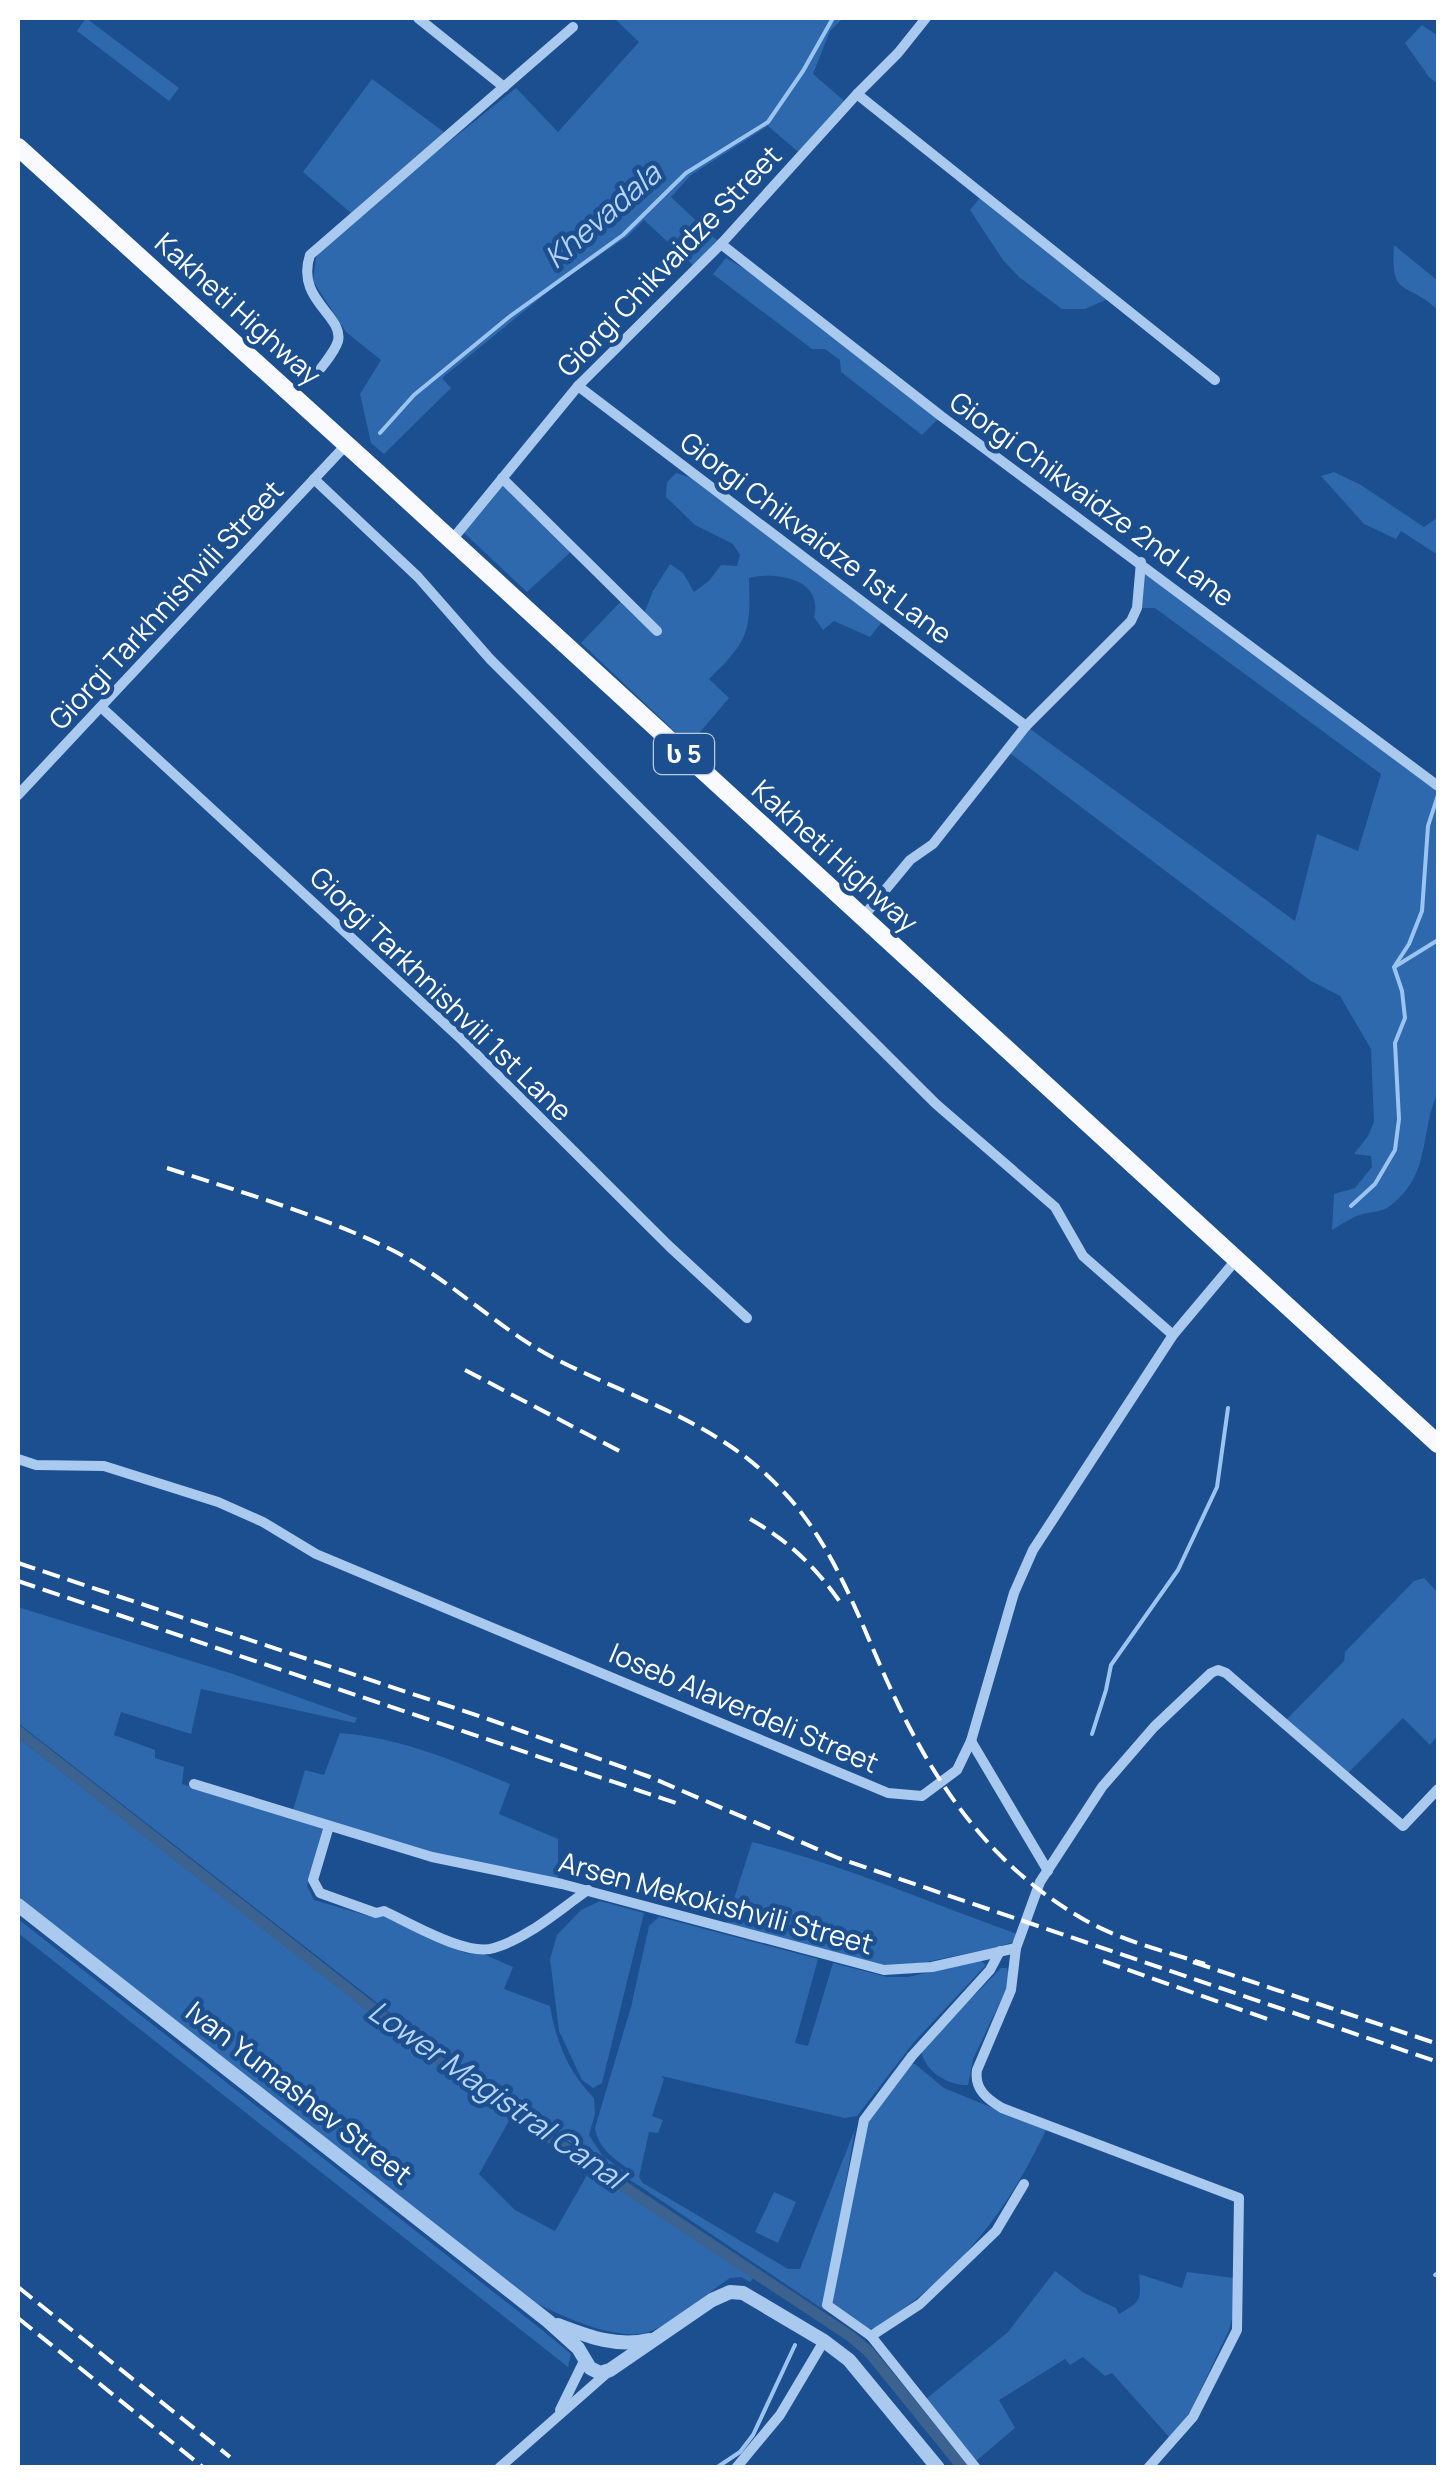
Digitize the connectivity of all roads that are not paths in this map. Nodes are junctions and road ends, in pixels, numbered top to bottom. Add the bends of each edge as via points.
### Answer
1 (418, 18) edge
2 (926, 18) edge
3 (572, 27) dead end
4 (504, 87) junction
5 (857, 94) junction
6 (18, 148) edge
7 (721, 244) junction
8 (320, 368) dead end
9 (1215, 380) dead end
10 (578, 386) junction
11 (346, 445) junction
12 (502, 478) junction
13 (314, 479) junction
14 (450, 541) junction
15 (1141, 562) junction
16 (657, 631) dead end
17 (101, 706) junction
18 (1026, 726) junction
19 (1438, 786) edge
20 (18, 795) edge
21 (862, 918) junction
22 (1236, 1260) junction
23 (747, 1318) dead end
24 (1173, 1335) junction
25 (1438, 1444) edge
26 (18, 1459) edge
27 (971, 1741) junction
28 (194, 1784) dead end
29 (1438, 1789) edge
30 (330, 1826) junction
31 (1048, 1871) junction
32 (588, 1890) junction
33 (18, 1905) edge
34 (1016, 1948) junction
35 (1000, 1951) junction
36 (1024, 2184) dead end
37 (548, 2321) junction
38 (871, 2336) junction
39 (656, 2338) junction
40 (604, 2340) junction
41 (824, 2341) junction
42 (584, 2358) junction
43 (612, 2368) junction
44 (557, 2416) junction
45 (499, 2468) edge
46 (736, 2468) edge
47 (938, 2468) edge
48 (976, 2468) edge
49 (1148, 2468) edge

1 - 4 street
2 - 5 street, Giorgi Chikvaidze Street
3 - 4 street
4 - 8 street via 310,256 312,295 340,336
5 - 7 street, Giorgi Chikvaidze Street
5 - 9 street
6 - 11 highway, Kakheti Highway / ს 5
7 - 10 street, Giorgi Chikvaidze Street
7 - 15 street, Giorgi Chikvaidze 2nd Lane
10 - 12 street, Giorgi Chikvaidze Street
10 - 18 street, Giorgi Chikvaidze 1st Lane
11 - 13 street, Giorgi Tarkhnishvili Street
11 - 14 highway, Kakheti Highway / ს 5
12 - 14 street, Giorgi Chikvaidze Street
12 - 16 street
13 - 17 street, Giorgi Tarkhnishvili Street
13 - 24 street via 922,1090 1055,1207 1083,1256
14 - 21 highway, Kakheti Highway / ს 5
15 - 18 street via 1130,620
15 - 19 street, Giorgi Chikvaidze 2nd Lane
17 - 20 street, Giorgi Tarkhnishvili Street
17 - 23 street, Giorgi Tarkhnishvili 1st Lane via 460,1038
18 - 21 street via 933,844 910,860
21 - 22 highway, Kakheti Highway / ს 5
22 - 24 street, Ioseb Alaverdeli Street
22 - 25 highway, Kakheti Highway / ს 5
24 - 27 street, Ioseb Alaverdeli Street via 1033,1550
26 - 27 street, Ioseb Alaverdeli Street via 104,1466 218,1502 316,1554 888,1793 922,1796 957,1770
27 - 31 street
28 - 30 street, Arsen Mekokishvili Street
29 - 31 street via 1403,1826 1218,1670 1154,1726 1102,1787
30 - 32 street, Arsen Mekokishvili Street via 432,1857
30 - 32 street via 313,1880 320,1893 384,1911 459,1944 493,1949
31 - 34 street
32 - 35 street, Arsen Mekokishvili Street via 884,1970
33 - 37 street, Ivan Yumashev Street
34 - 35 street, Arsen Mekokishvili Street
34 - 49 street via 1011,1990 975,2080 989,2101 1239,2198 1237,2330 1193,2417
35 - 38 street via 864,2120 827,2305
36 - 38 street via 996,2230 920,2304
37 - 40 street, Ivan Yumashev Street
37 - 42 street, Ivan Yumashev Street
38 - 48 street
39 - 40 street
39 - 41 street via 712,2300 736,2292
39 - 43 street
40 - 42 street via 588,2344
40 - 43 street via 617,2352
41 - 46 street via 780,2415
41 - 47 street via 860,2372
42 - 43 street via 595,2371
42 - 44 street
43 - 44 street
44 - 45 street

